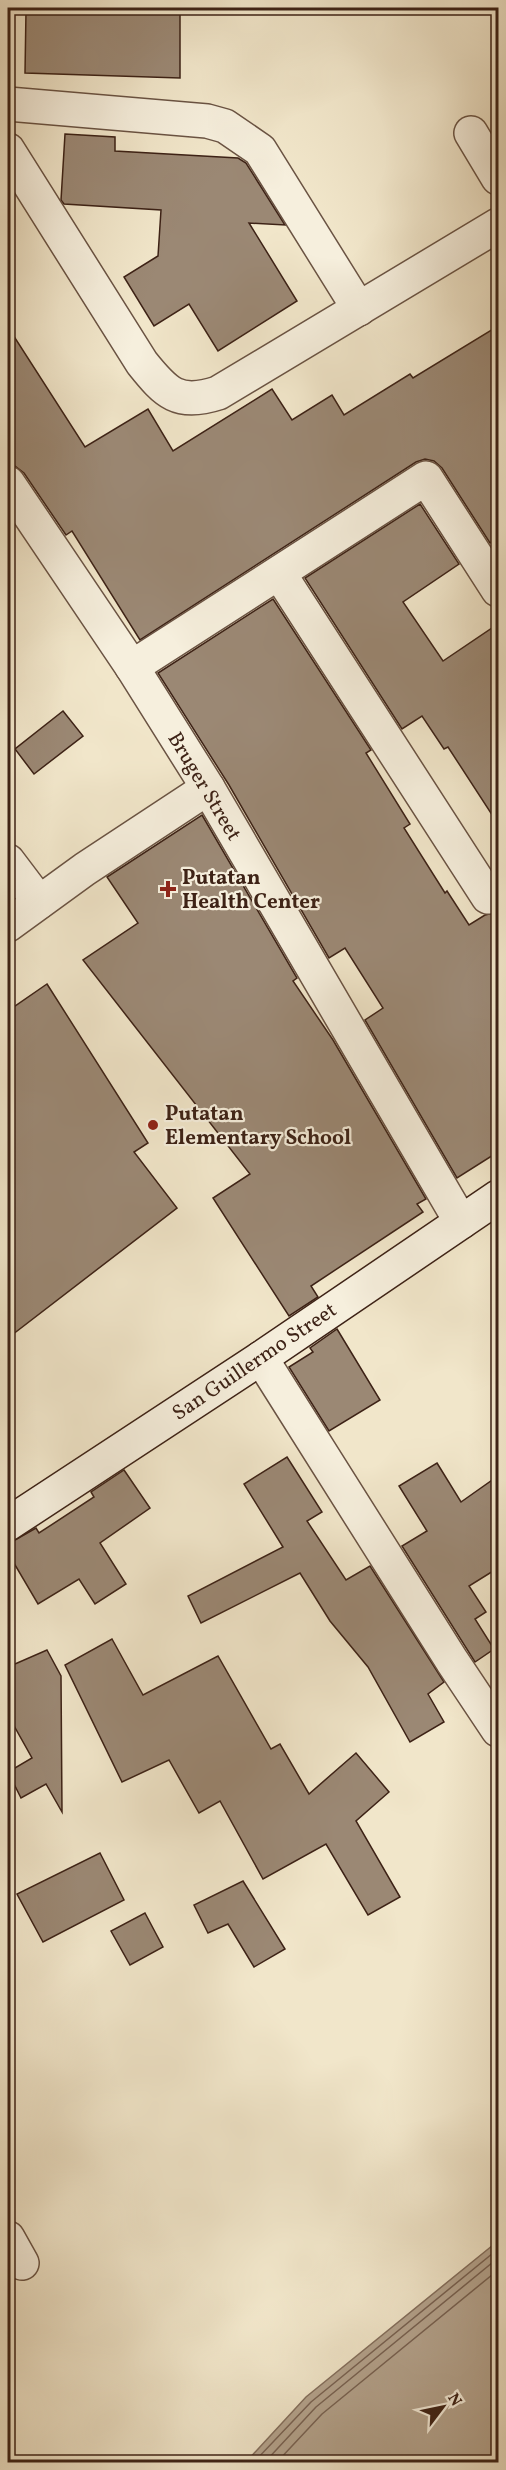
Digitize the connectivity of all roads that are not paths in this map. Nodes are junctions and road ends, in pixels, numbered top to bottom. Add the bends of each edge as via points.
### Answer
1 (8, 104) edge
2 (471, 133) dead end
3 (8, 150) edge
4 (498, 178) edge
5 (498, 225) edge
6 (359, 309) junction
7 (8, 483) edge
8 (279, 573) junction
9 (498, 590) edge
10 (132, 667) junction
11 (208, 788) junction
12 (8, 861) edge
13 (498, 890) edge
14 (39, 902) junction
15 (8, 925) edge
16 (498, 1197) edge
17 (461, 1222) junction
18 (261, 1358) junction
19 (8, 1524) edge
20 (498, 1730) edge

1 - 6 street via 207,121 225,126 260,150
2 - 4 street
3 - 6 street via 142,363 161,387 181,398 199,399 218,393
5 - 6 street
7 - 10 street, Bruger Street
8 - 9 street via 426,477
8 - 10 street
8 - 13 street via 488,897
10 - 11 street, Bruger Street
11 - 14 street
11 - 17 street, Bruger Street
12 - 14 street
14 - 15 street
16 - 17 street, San Guillermo Street
17 - 18 street, San Guillermo Street
18 - 19 street, San Guillermo Street
18 - 20 street

